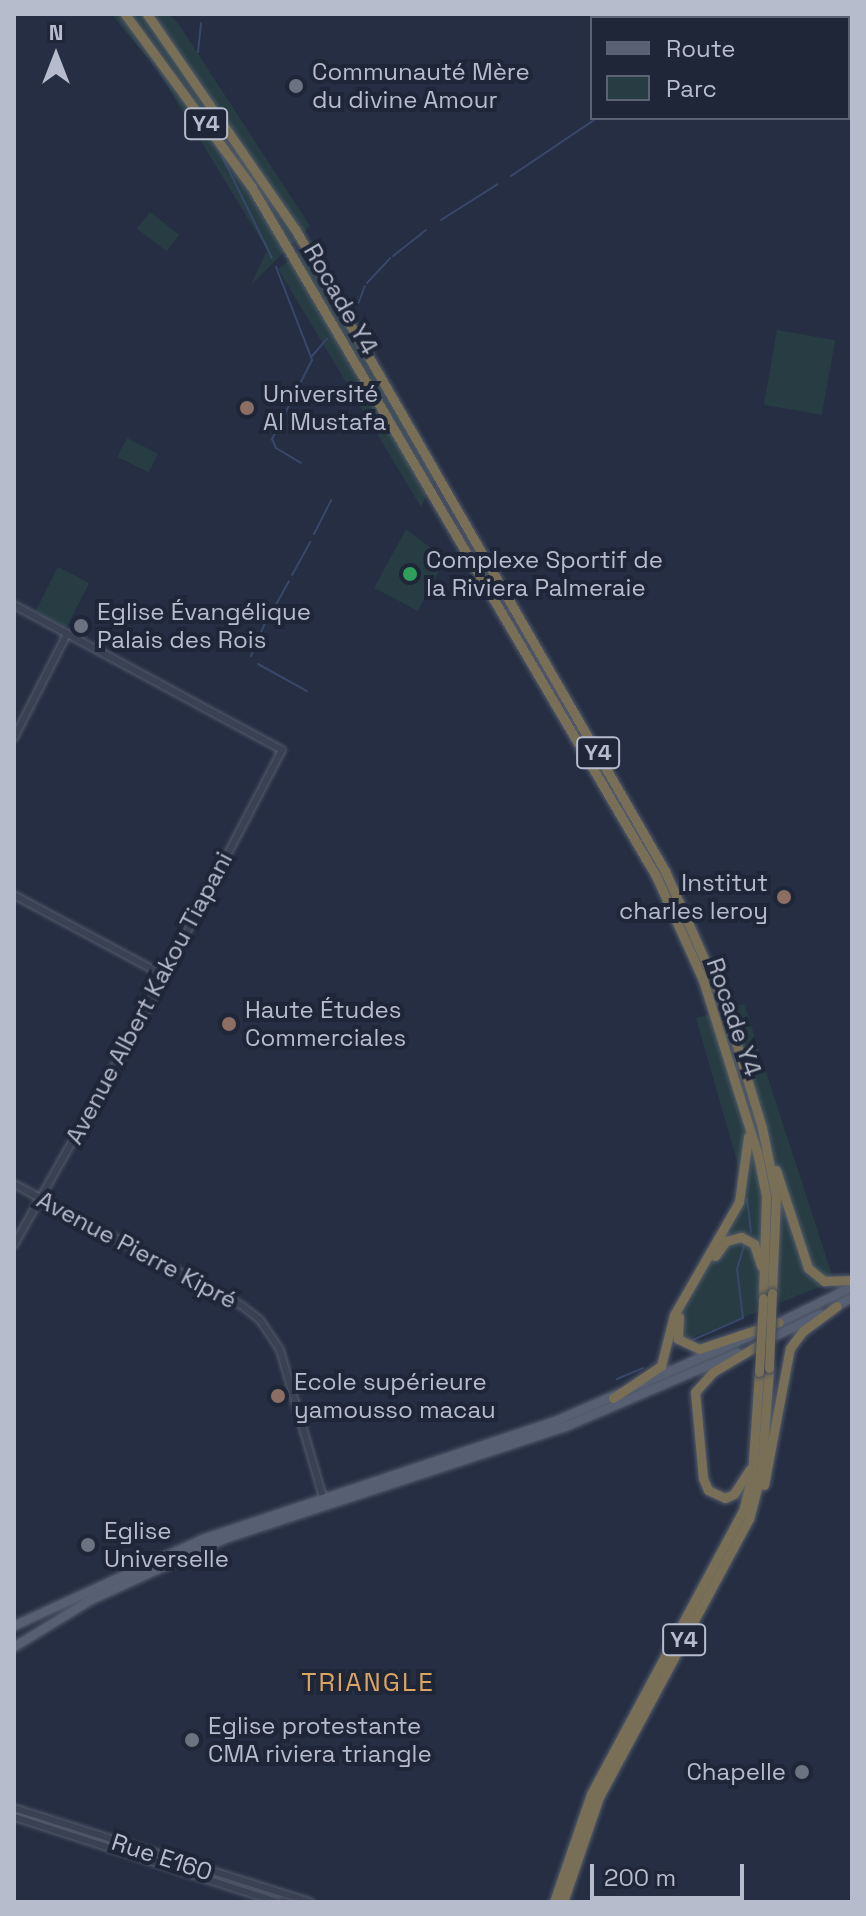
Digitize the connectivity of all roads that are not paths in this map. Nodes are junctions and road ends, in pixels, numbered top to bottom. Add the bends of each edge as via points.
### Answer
1 (147, 14) edge
2 (125, 15) edge
3 (14, 605) edge
4 (67, 634) junction
5 (14, 738) edge
6 (14, 895) edge
7 (163, 975) junction
8 (743, 1106) junction
9 (762, 1128) junction
10 (14, 1184) edge
11 (39, 1198) junction
12 (14, 1245) edge
13 (852, 1280) edge
14 (764, 1283) junction
15 (852, 1287) edge
16 (768, 1296) junction
17 (852, 1298) edge
18 (837, 1306) junction
19 (779, 1322) junction
20 (765, 1341) junction
21 (764, 1370) junction
22 (613, 1398) junction
23 (755, 1454) junction
24 (323, 1497) junction
25 (755, 1502) junction
26 (14, 1626) edge
27 (14, 1647) edge
28 (14, 1808) edge
29 (14, 1817) edge
30 (277, 1902) edge
31 (310, 1902) edge
32 (554, 1902) edge
33 (563, 1902) edge

1 - 9 highway, Rocade Y4 / Y4 via 295,229 665,871 725,1006
2 - 8 highway, Rocade Y4 / Y4 via 282,237 656,876 703,980
3 - 4 street
4 - 5 street
4 - 7 street, Avenue Albert Kakou Tiapani via 282,750
6 - 7 street
7 - 11 street, Avenue Albert Kakou Tiapani
8 - 14 highway, Rocade Y4 / Y4 via 766,1196
8 - 22 highway via 749,1152 739,1202 674,1315 661,1366
9 - 13 highway via 808,1268 824,1281
9 - 16 highway, Rocade Y4 / Y4 via 776,1196
10 - 11 street, Avenue Pierre Kipré
11 - 12 street, Avenue Albert Kakou Tiapani
11 - 24 street, Avenue Pierre Kipré via 260,1320 280,1350
14 - 16 highway, Rocade Y4 / Y4
14 - 19 highway via 754,1244 741,1237 726,1241 677,1320 678,1339 699,1349
15 - 19 main road
16 - 21 highway, Rocade Y4 / Y4, bridge
17 - 18 main road
18 - 20 main road
18 - 25 highway via 803,1331 790,1348 774,1446
19 - 22 main road
20 - 23 highway via 713,1372 695,1392 708,1490 725,1498 734,1494
20 - 27 main road via 565,1427 224,1539 103,1594
21 - 23 highway, Y4
21 - 25 highway, Y4
22 - 24 main road
23 - 32 highway, Y4 via 739,1521 591,1794
24 - 26 main road via 203,1539
25 - 33 highway, Y4 via 599,1797
28 - 31 street, Rue E160
29 - 30 street, Rue E160

